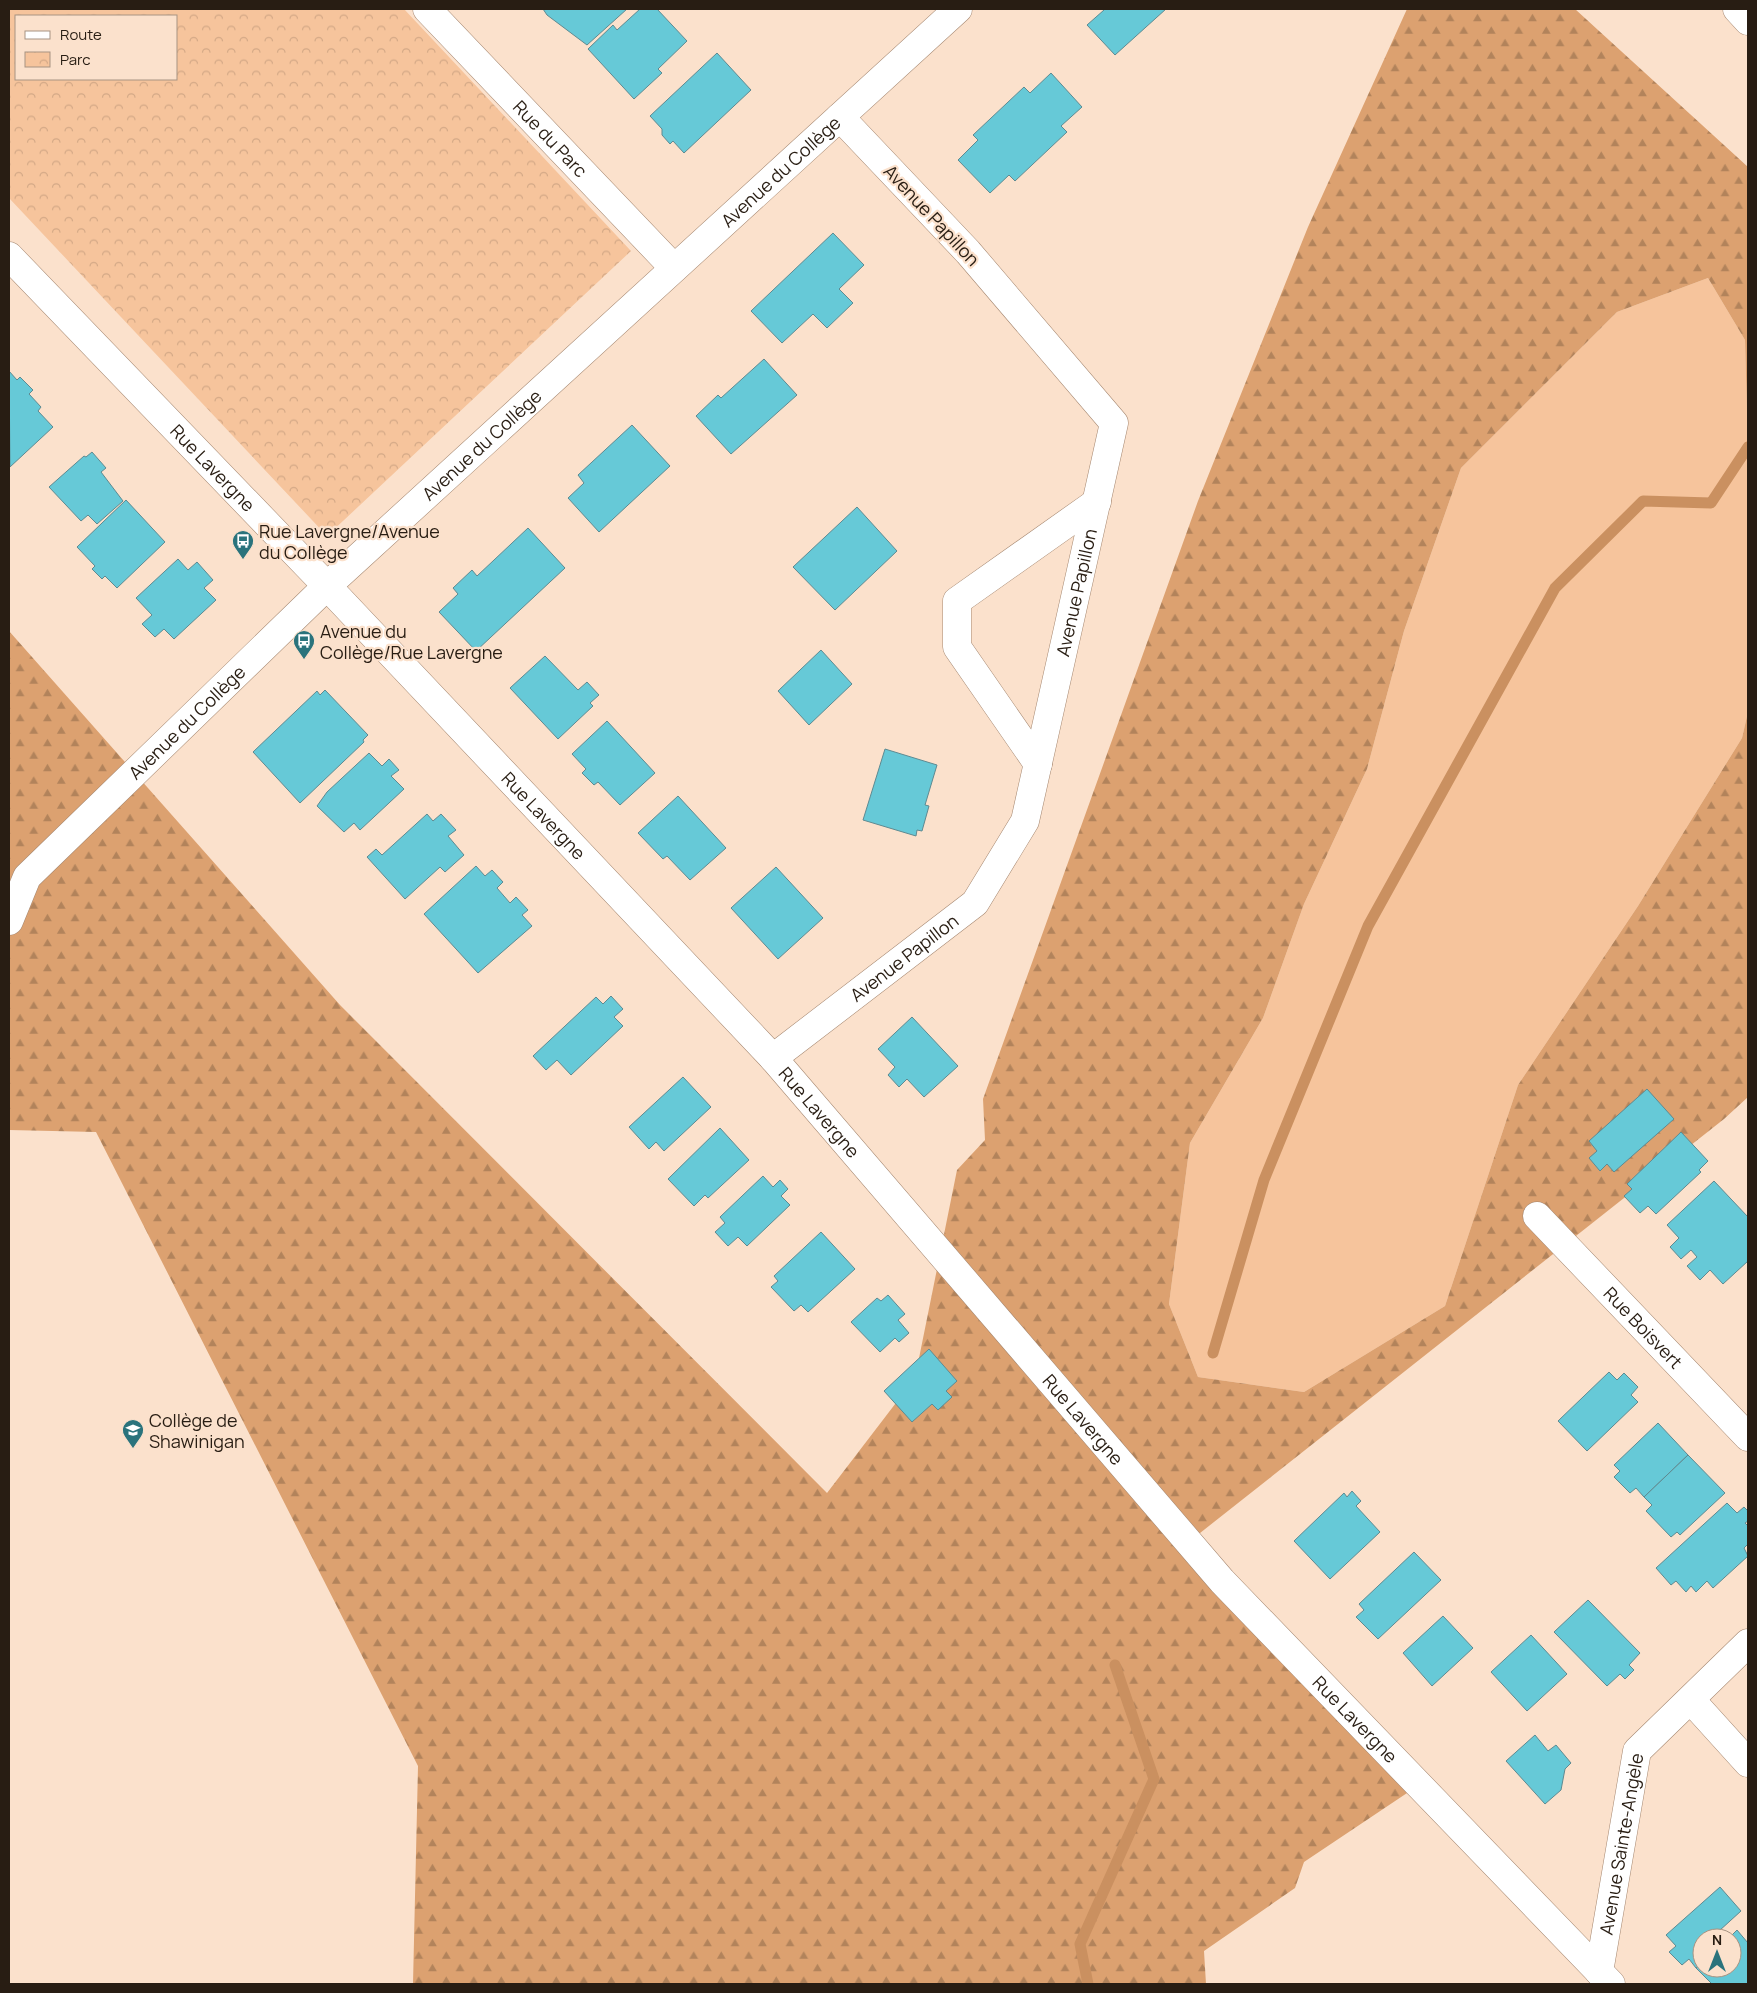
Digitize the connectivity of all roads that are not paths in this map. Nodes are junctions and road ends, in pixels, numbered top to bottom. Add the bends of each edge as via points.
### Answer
1 (427, 9) edge
2 (958, 9) edge
3 (1737, 9) edge
4 (1748, 21) edge
5 (840, 117) junction
6 (9, 256) edge
7 (674, 268) junction
8 (1096, 502) junction
9 (327, 586) junction
10 (1038, 764) junction
11 (9, 921) edge
12 (773, 1058) junction
13 (1537, 1216) dead end
14 (1748, 1438) edge
15 (1748, 1643) edge
16 (1691, 1700) junction
17 (1748, 1763) edge
18 (1605, 1978) edge

1 - 7 street, Rue du Parc
2 - 5 street, Avenue du Collège
3 - 4 street
5 - 7 street, Avenue du Collège
5 - 8 street, Avenue Papillon via 968,252 1114,423
6 - 9 street, Rue Lavergne
7 - 9 street, Avenue du Collège
8 - 10 street, Avenue Papillon
8 - 10 street via 957,601 957,647
9 - 11 street, Avenue du Collège via 27,877
9 - 12 street, Rue Lavergne
10 - 12 street, Avenue Papillon via 1025,821 975,903
12 - 18 street, Rue Lavergne via 1222,1582
13 - 14 street, Rue Boisvert
15 - 16 street, Avenue Sainte-Angèle
16 - 17 street
16 - 18 street, Avenue Sainte-Angèle via 1637,1751

